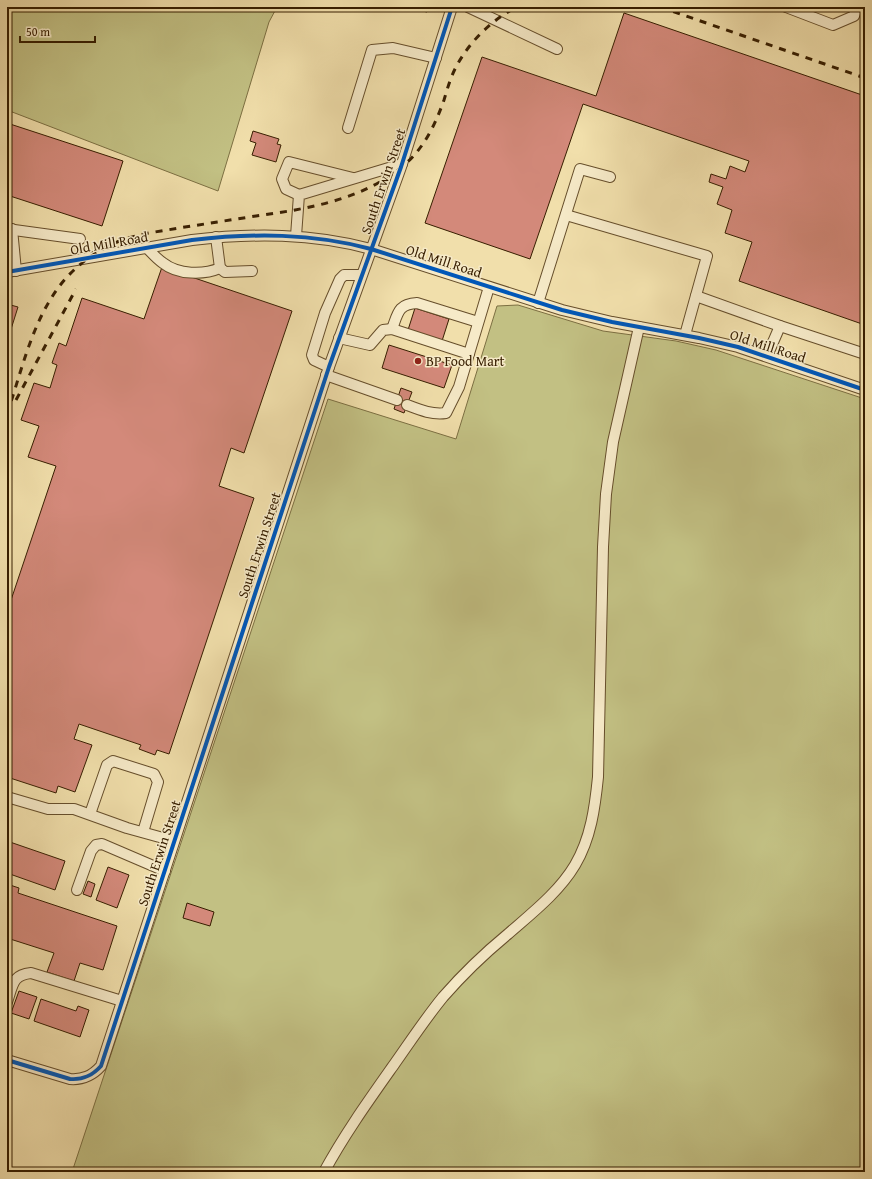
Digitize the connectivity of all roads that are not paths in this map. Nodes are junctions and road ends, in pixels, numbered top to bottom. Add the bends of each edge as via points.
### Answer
1 (452, 7) edge
2 (468, 7) edge
3 (786, 7) edge
4 (857, 7) edge
5 (481, 10) edge
6 (557, 49) dead end
7 (436, 58) junction
8 (348, 128) dead end
9 (402, 164) junction
10 (610, 177) dead end
11 (355, 179) junction
12 (300, 195) junction
13 (566, 215) junction
14 (9, 229) edge
15 (296, 236) junction
16 (216, 237) junction
17 (80, 239) dead end
18 (147, 248) junction
19 (371, 248) junction
20 (220, 268) junction
21 (252, 271) dead end
22 (11, 272) edge
23 (362, 276) junction
24 (489, 287) junction
25 (696, 296) junction
26 (538, 303) junction
27 (478, 322) junction
28 (780, 326) junction
29 (639, 327) junction
30 (392, 329) junction
31 (685, 335) junction
32 (339, 338) junction
33 (469, 354) junction
34 (865, 354) edge
35 (767, 356) junction
36 (328, 371) junction
37 (865, 390) edge
38 (397, 400) dead end
39 (407, 405) dead end
40 (7, 797) edge
41 (90, 814) junction
42 (143, 832) junction
43 (174, 841) junction
44 (165, 871) junction
45 (77, 890) dead end
46 (122, 1001) junction
47 (7, 1002) edge
48 (7, 1060) edge
49 (324, 1172) edge

1 - 7 street, South Erwin Street
2 - 5 street
3 - 4 street via 833,25 854,16
5 - 6 street
7 - 8 street via 393,48 372,50
7 - 9 street, South Erwin Street
9 - 11 street
9 - 19 street, South Erwin Street
10 - 13 street via 580,169
11 - 12 street
11 - 12 street via 289,162 282,179 286,190
12 - 15 street
13 - 25 street via 707,256
13 - 26 street
14 - 17 street
14 - 22 street
15 - 16 street, Old Mill Road via 253,234
15 - 19 street, Old Mill Road
16 - 18 street, Old Mill Road
16 - 20 street
18 - 20 street via 164,264 179,271 190,273
18 - 22 street, Old Mill Road
19 - 23 street, South Erwin Street
19 - 24 street, Old Mill Road
20 - 21 street via 225,272
23 - 32 street, South Erwin Street
23 - 36 street via 344,275 325,313 312,355 314,360
24 - 26 street, Old Mill Road
24 - 27 street
25 - 28 street
25 - 31 street
26 - 29 street, Old Mill Road via 588,317
27 - 30 street via 417,303 409,303 398,312
27 - 33 street
28 - 34 street
28 - 35 street
29 - 31 street, Old Mill Road
29 - 49 street via 612,442 606,494 598,777 594,812 584,846 564,881 534,912 484,954 443,997 359,1114
30 - 32 street via 383,330 370,345
30 - 33 street
31 - 35 street, Old Mill Road
32 - 36 street, South Erwin Street
33 - 39 street via 459,387 446,412 423,412
35 - 37 street, Old Mill Road
36 - 38 street
36 - 43 street, South Erwin Street
40 - 41 street via 48,809 74,809
41 - 42 street
41 - 42 street via 107,765 113,761 154,774 158,782
42 - 43 street
43 - 44 street, South Erwin Street
44 - 45 street via 102,844 96,845 91,851
44 - 46 street, South Erwin Street
46 - 47 street via 31,973 16,978
46 - 48 street, South Erwin Street via 101,1066 95,1073 79,1080 70,1079

